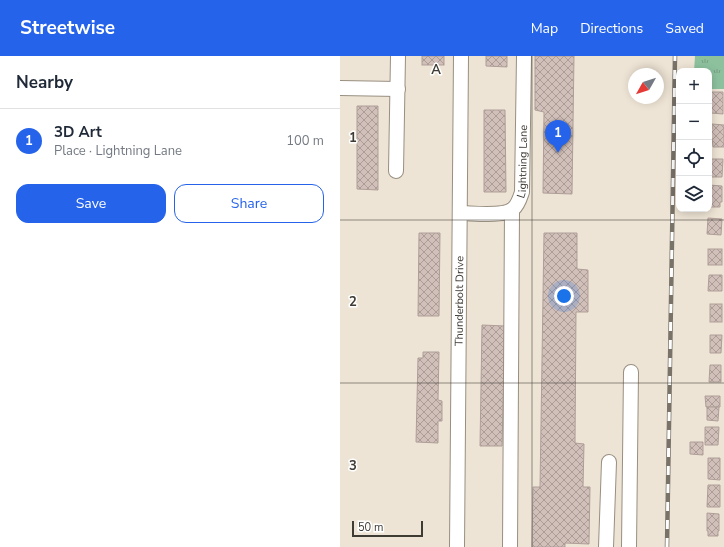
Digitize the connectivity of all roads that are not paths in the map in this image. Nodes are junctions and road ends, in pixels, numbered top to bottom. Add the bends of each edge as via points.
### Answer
1 (398, 56) edge
2 (461, 56) edge
3 (524, 56) edge
4 (340, 88) edge
5 (398, 89) junction
6 (396, 171) dead end
7 (512, 210) junction
8 (460, 213) junction
9 (631, 372) dead end
10 (609, 462) dead end
11 (457, 547) edge
12 (510, 547) edge
13 (606, 547) edge
14 (629, 547) edge

1 - 5 street
2 - 8 street, Thunderbolt Drive
3 - 7 street, Lightning Lane via 522,192
4 - 5 street
5 - 6 street
7 - 8 street, Lightning Lane via 504,213
7 - 12 street
8 - 11 street, Thunderbolt Drive
9 - 14 street
10 - 13 street

